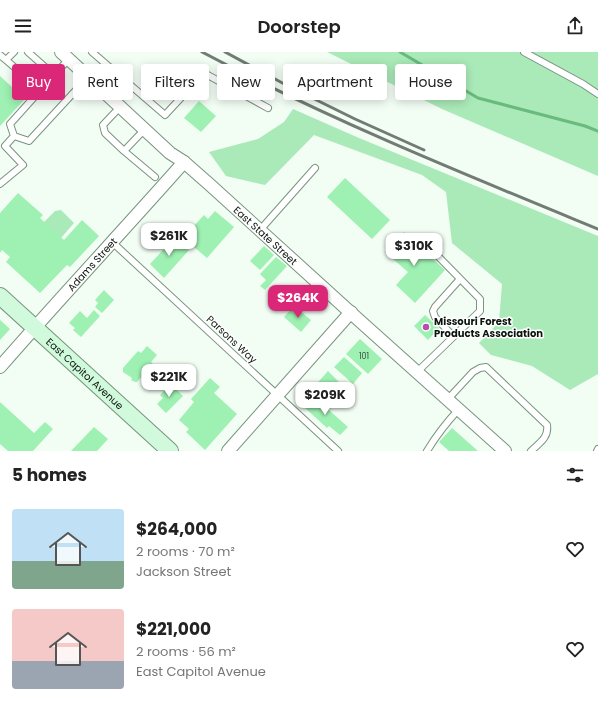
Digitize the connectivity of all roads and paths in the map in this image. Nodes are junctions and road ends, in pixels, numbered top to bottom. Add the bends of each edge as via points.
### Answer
1 (14, 52) edge
2 (28, 52) edge
3 (92, 52) edge
4 (524, 52) edge
5 (0, 55) edge
6 (65, 56) edge
7 (6, 60) junction
8 (42, 64) edge
9 (74, 64) edge
10 (12, 65) edge
11 (73, 93) edge
12 (598, 94) edge
13 (32, 100) edge
14 (113, 100) edge
15 (120, 107) junction
16 (268, 108) dead end
17 (145, 130) junction
18 (14, 136) junction
19 (124, 151) junction
20 (184, 162) junction
21 (315, 168) dead end
22 (155, 177) dead end
23 (0, 184) edge
24 (260, 230) junction
25 (423, 241) dead end
26 (112, 242) junction
27 (460, 279) junction
28 (0, 296) edge
29 (350, 312) junction
30 (34, 327) junction
31 (453, 336) junction
32 (0, 367) edge
33 (417, 372) junction
34 (277, 395) junction
35 (448, 399) junction
36 (459, 410) junction
37 (170, 451) edge
38 (228, 451) edge
39 (338, 451) edge
40 (427, 451) edge
41 (505, 451) edge
42 (531, 451) edge

1 - 7 lane
2 - 8 lane
3 - 16 lane via 165,115 204,73
4 - 12 lane
5 - 7 lane
6 - 9 street, East State Street
7 - 10 lane
11 - 18 lane via 29,141
13 - 18 lane via 10,124
14 - 15 street, East State Street
15 - 17 street, East State Street
15 - 19 lane via 103,126 105,133
17 - 19 lane
17 - 20 street, East State Street
18 - 23 lane via 5,146 23,165
19 - 22 lane
20 - 24 street, East State Street
20 - 26 street, Adams Street
21 - 24 lane
24 - 29 street, East State Street
25 - 27 lane
26 - 30 street, Adams Street
26 - 34 lane, Parsons Way
27 - 31 lane via 433,311 435,317
27 - 31 lane via 480,299 480,311
28 - 30 street, East Capitol Avenue
29 - 33 street, East State Street
29 - 34 street
30 - 32 street, Adams Street
30 - 37 street, East Capitol Avenue
31 - 33 lane
33 - 35 street, East State Street
34 - 38 street
34 - 39 lane, Parsons Way
35 - 36 street, East State Street
35 - 42 lane via 473,372 486,367 547,425 545,437
36 - 40 lane via 434,438
36 - 41 street, East State Street

